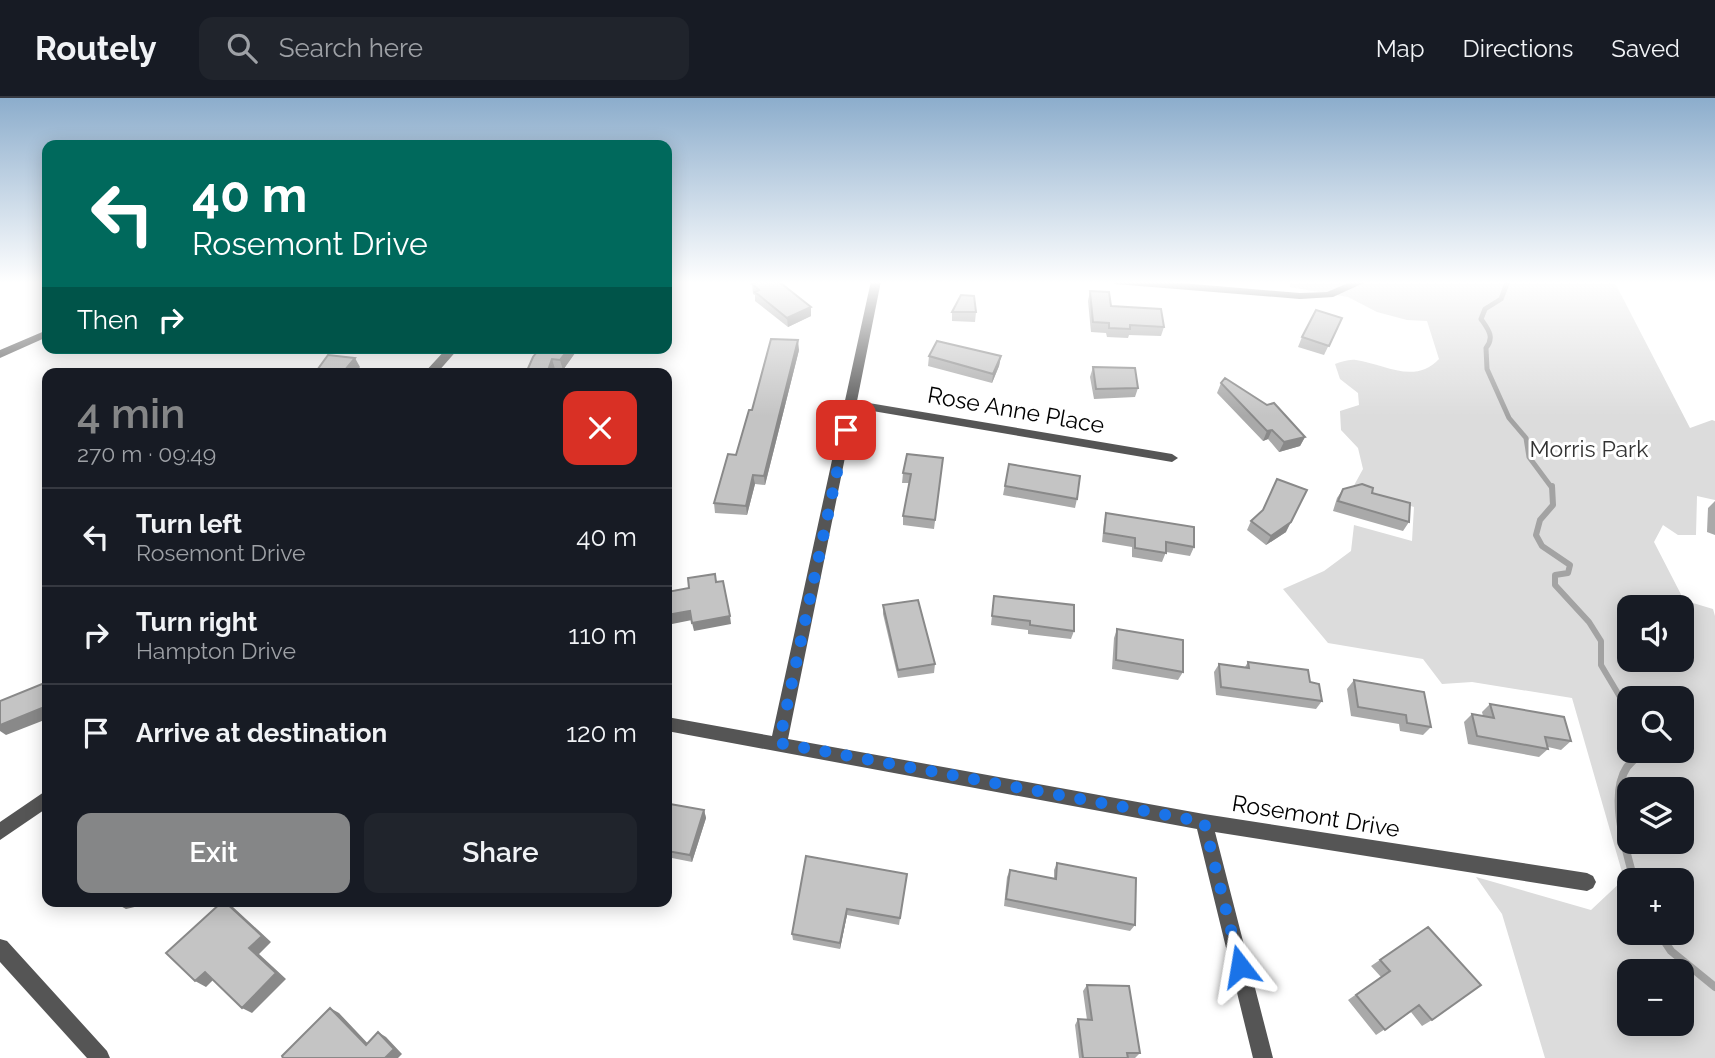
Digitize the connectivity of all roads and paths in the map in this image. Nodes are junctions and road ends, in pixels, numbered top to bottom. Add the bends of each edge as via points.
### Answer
1 (867, 326) edge
2 (42, 335) edge
3 (0, 354) edge
4 (448, 354) edge
5 (435, 368) edge
6 (852, 404) junction
7 (1172, 458) dead end
8 (672, 725) edge
9 (779, 743) junction
10 (42, 802) edge
11 (1204, 822) junction
12 (0, 832) edge
13 (1587, 882) dead end
14 (0, 948) edge
15 (100, 1058) edge
16 (1263, 1058) edge

1 - 6 street
2 - 3 street
4 - 5 street
6 - 7 street, Rose Anne Place
6 - 9 street
8 - 9 street, Rosemont Drive
9 - 11 street, Rosemont Drive
10 - 12 street
11 - 13 street, Rosemont Drive
11 - 16 street
14 - 15 street

